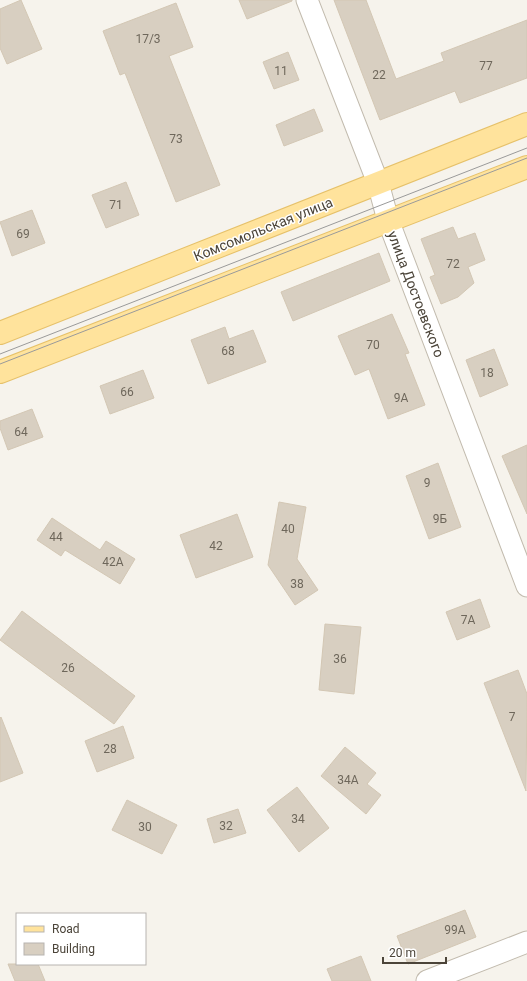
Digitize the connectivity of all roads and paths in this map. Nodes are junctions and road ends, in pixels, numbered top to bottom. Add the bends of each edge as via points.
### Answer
1 (307, 0) edge
2 (527, 124) edge
3 (527, 167) edge
4 (378, 183) junction
5 (388, 220) junction
6 (0, 333) edge
7 (0, 372) edge
8 (527, 586) edge
9 (527, 942) edge
10 (427, 981) edge

1 - 4 street, улица Достоевского
2 - 4 main road, Комсомольская улица
3 - 5 main road
4 - 5 street, улица Достоевского
4 - 6 main road, Комсомольская улица
5 - 7 main road
5 - 8 street, улица Достоевского
9 - 10 street

